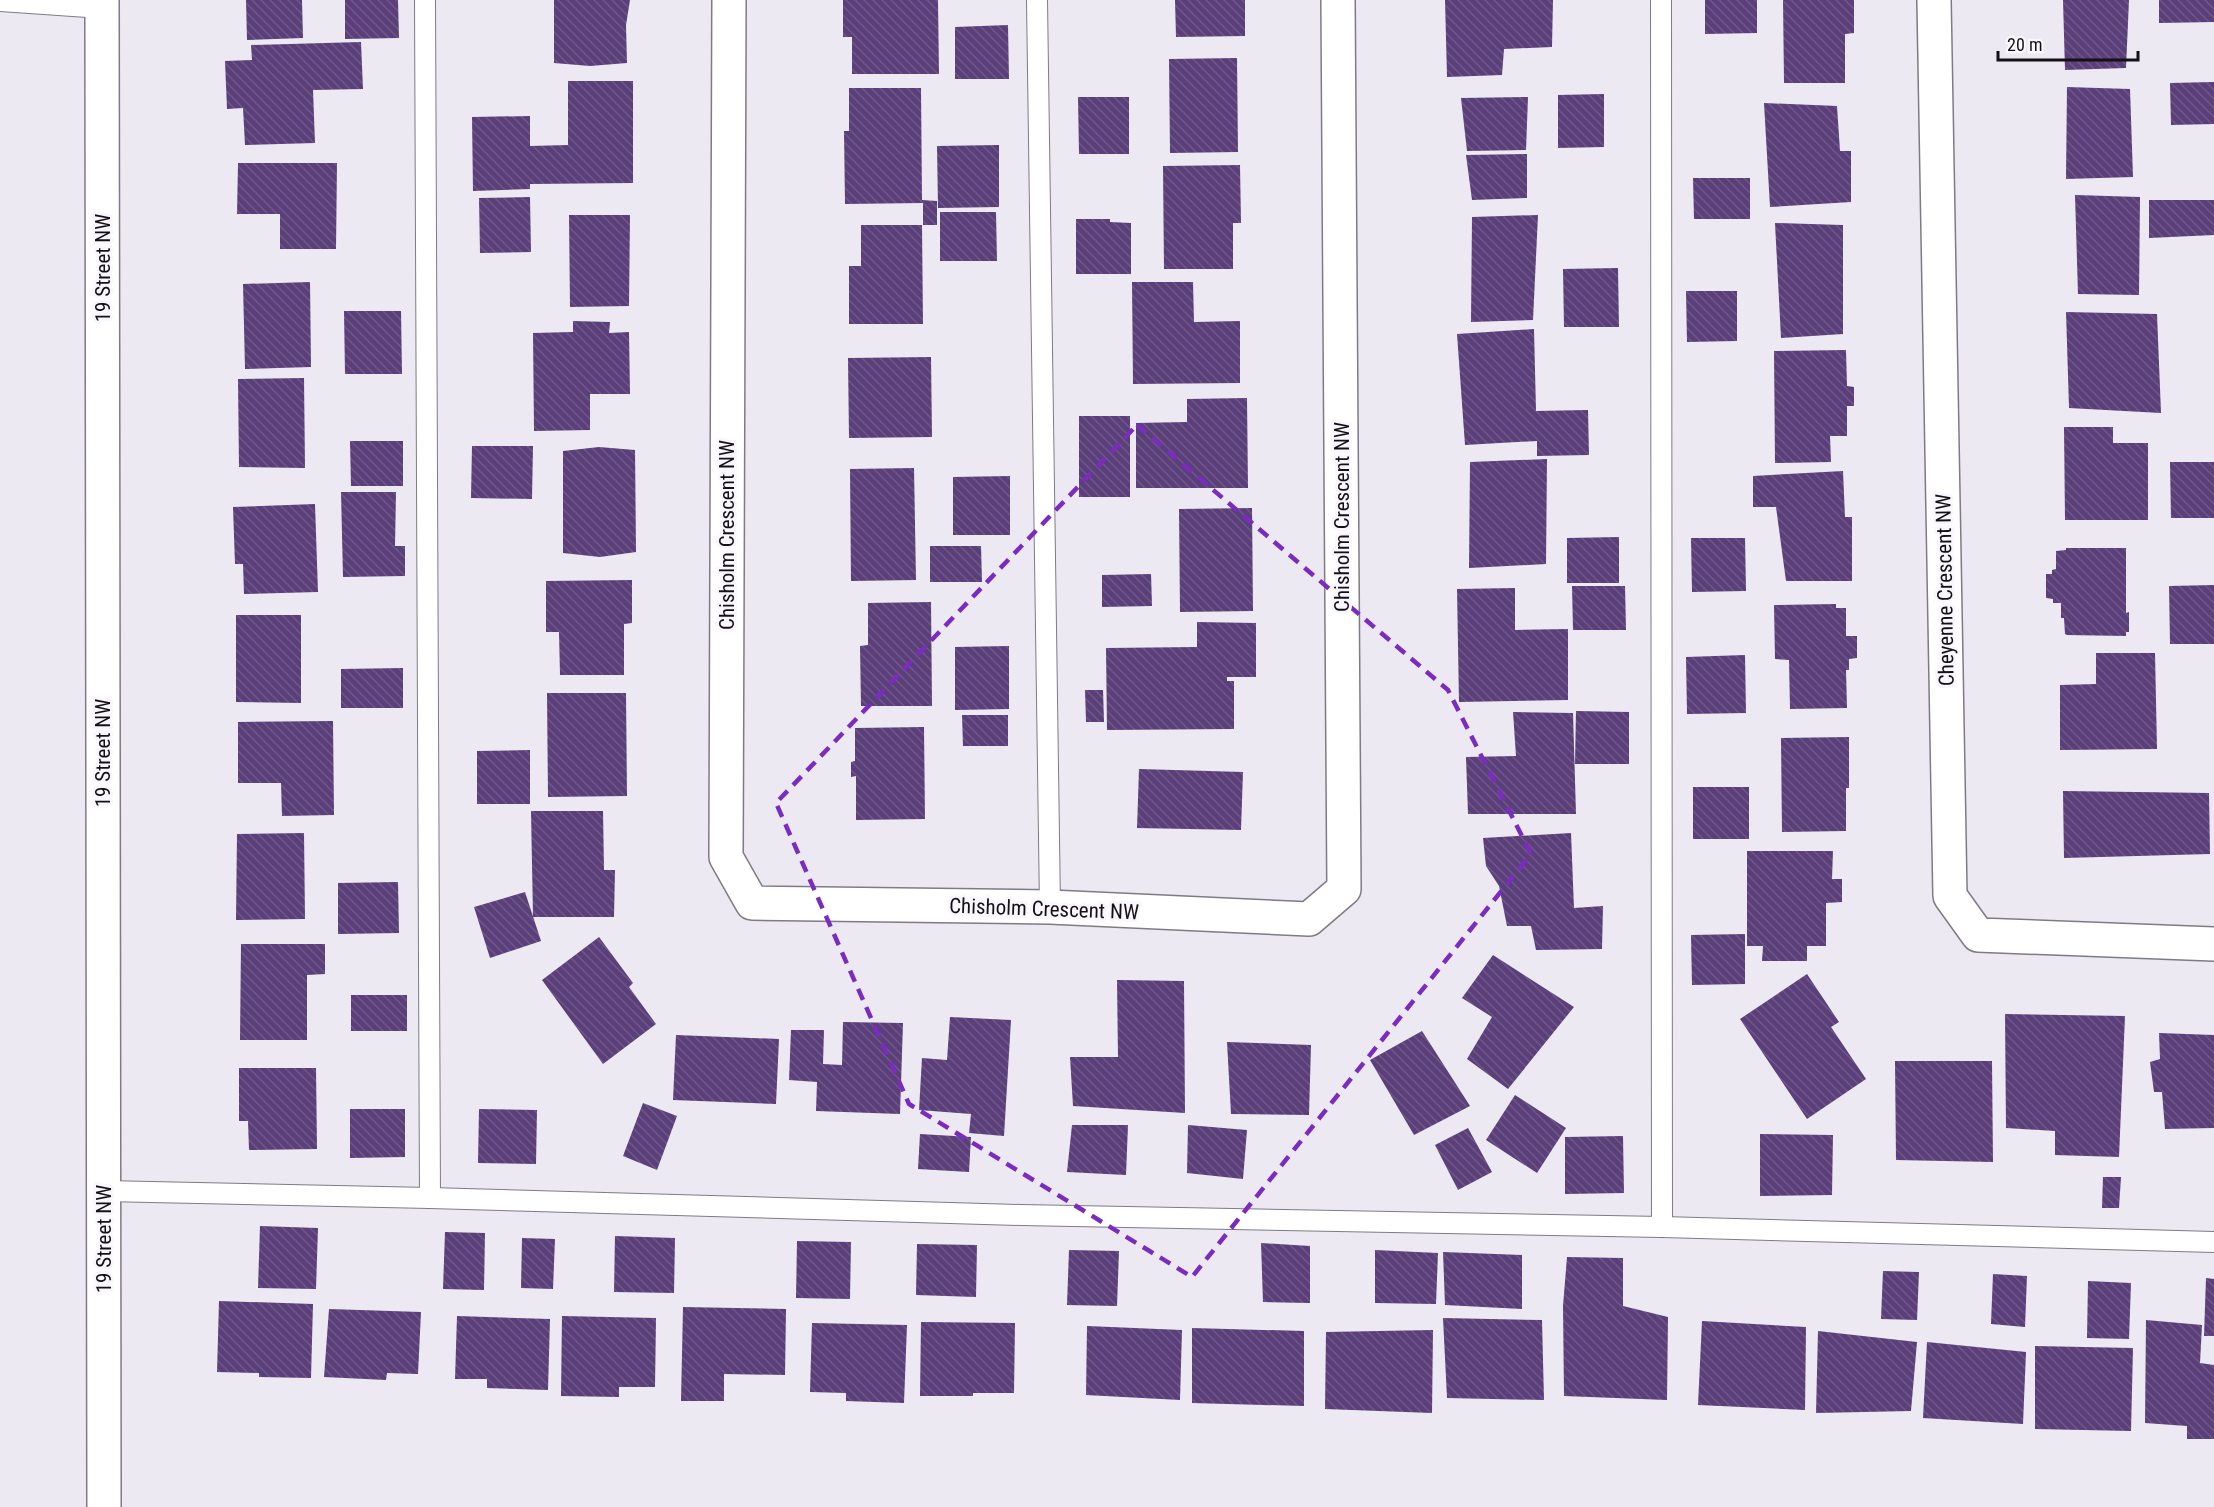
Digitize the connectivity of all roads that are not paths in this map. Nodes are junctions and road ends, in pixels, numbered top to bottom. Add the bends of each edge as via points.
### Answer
1 (425, 0) edge
2 (729, 0) edge
3 (1037, 0) edge
4 (1338, 0) edge
5 (1661, 0) edge
6 (1934, 0) edge
7 (0, 1) edge
8 (102, 4) edge
9 (1050, 907) junction
10 (2214, 944) edge
11 (104, 1191) junction
12 (430, 1198) junction
13 (1662, 1227) junction
14 (2214, 1242) edge
15 (104, 1507) edge

1 - 12 lane
2 - 9 street, Chisholm Crescent NW via 726,857 752,903
3 - 9 lane
4 - 9 street, Chisholm Crescent NW via 1344,889 1309,919
5 - 13 lane
6 - 10 street, Cheyenne Crescent NW via 1950,896 1978,935
7 - 8 lane
8 - 11 street, 19 Street NW
11 - 12 lane
11 - 15 street, 19 Street NW
12 - 13 lane via 1021,1215
13 - 14 lane

